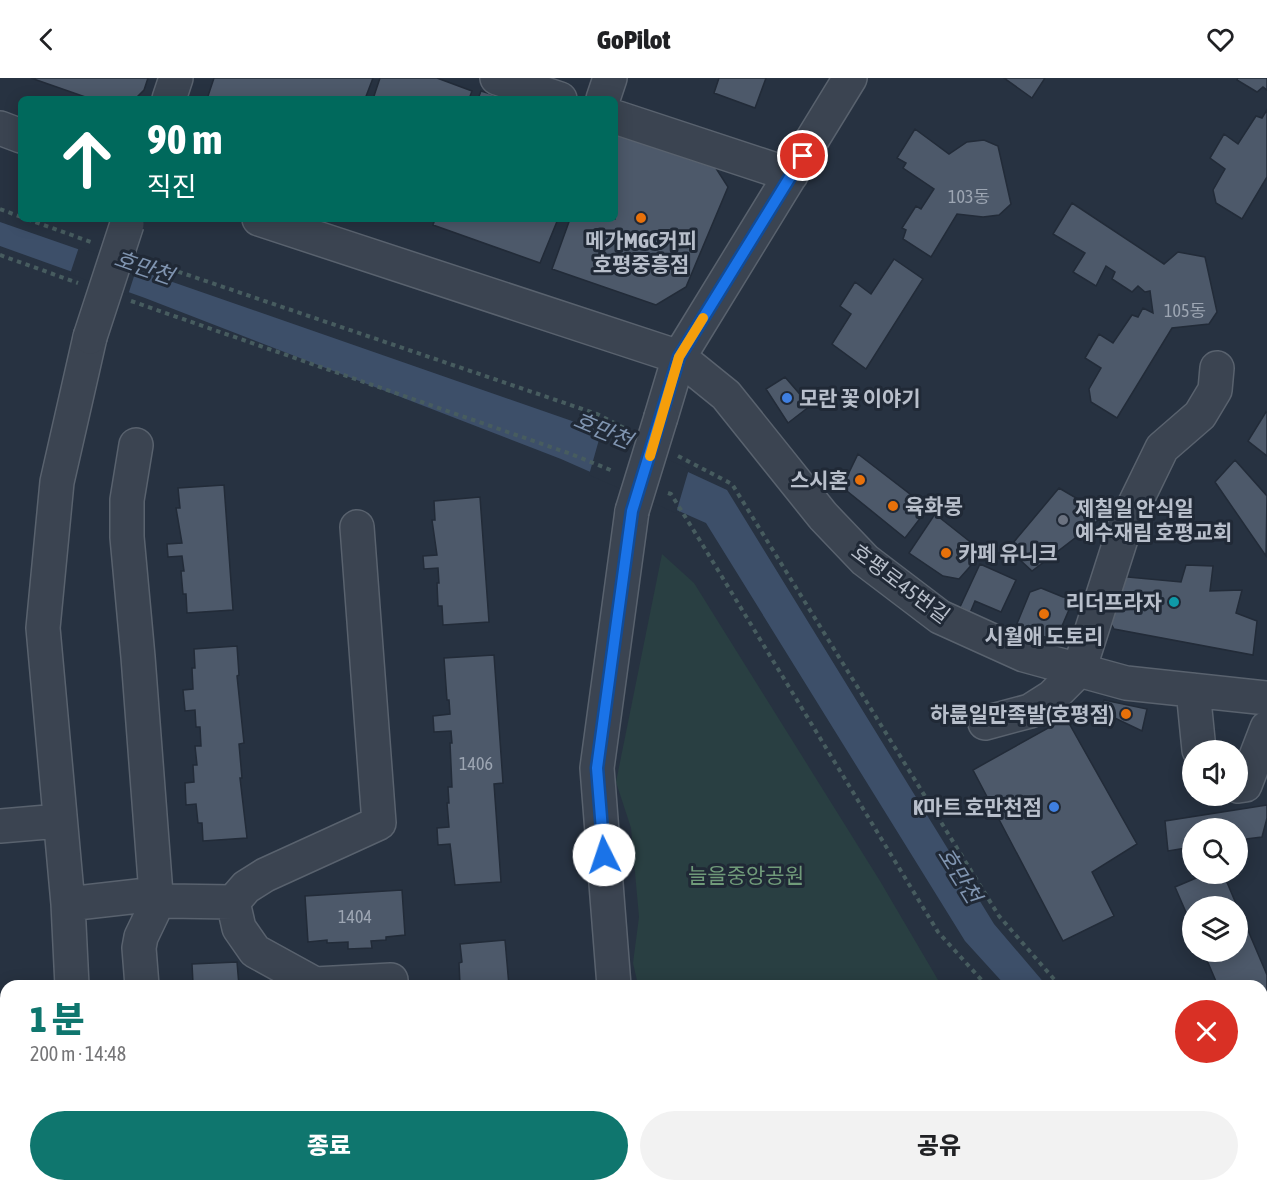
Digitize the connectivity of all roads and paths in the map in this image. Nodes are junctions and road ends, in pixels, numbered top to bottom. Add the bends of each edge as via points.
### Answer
1 (176, 78) edge
2 (497, 78) edge
3 (610, 78) edge
4 (850, 78) edge
5 (170, 96) edge
6 (551, 96) edge
7 (604, 96) edge
8 (618, 118) edge
9 (0, 128) edge
10 (18, 135) edge
11 (791, 176) junction
12 (0, 209) edge
13 (18, 216) edge
14 (36, 222) edge
15 (128, 222) edge
16 (268, 222) edge
17 (96, 243) dead end
18 (0, 255) edge
19 (141, 259) dead end
20 (82, 284) dead end
21 (126, 299) dead end
22 (679, 357) junction
23 (1217, 368) dead end
24 (628, 430) dead end
25 (136, 445) dead end
26 (670, 452) dead end
27 (616, 472) dead end
28 (660, 489) dead end
29 (357, 527) dead end
30 (1079, 670) junction
31 (1193, 690) junction
32 (1267, 698) edge
33 (985, 723) dead end
34 (1267, 728) edge
35 (1198, 740) edge
36 (1248, 777) edge
37 (60, 821) junction
38 (0, 826) edge
39 (156, 894) junction
40 (233, 902) junction
41 (68, 904) junction
42 (72, 980) edge
43 (142, 980) edge
44 (308, 980) edge
45 (614, 980) edge
46 (982, 980) edge
47 (1055, 980) edge

1 - 5 street
2 - 6 street
3 - 7 street
4 - 11 street
8 - 11 street
9 - 10 street
11 - 22 street
12 - 13 path
14 - 17 path
15 - 37 street, bridge via 90,337 57,482 43,628
16 - 22 street
18 - 20 path
19 - 24 path via 597,414
21 - 27 path
22 - 30 street, 호평로45번길 via 726,395 823,516 865,560 939,617 1024,655
22 - 45 street, bridge via 632,511 597,768
23 - 30 street via 1215,390 1200,415 1162,448 1128,520
25 - 39 street via 127,500 127,537
26 - 47 path via 732,484 999,916
28 - 46 path via 671,494 938,932
29 - 40 street via 379,823 265,875 246,887
30 - 31 street, 호평로45번길 via 1126,683
30 - 33 street via 1052,697 1030,711
31 - 32 street, 호평로45번길
31 - 35 street
34 - 36 street
37 - 38 street
37 - 41 street
39 - 40 street via 167,901
39 - 41 street
39 - 43 street via 139,948
40 - 44 street via 239,928 255,951
41 - 42 street

